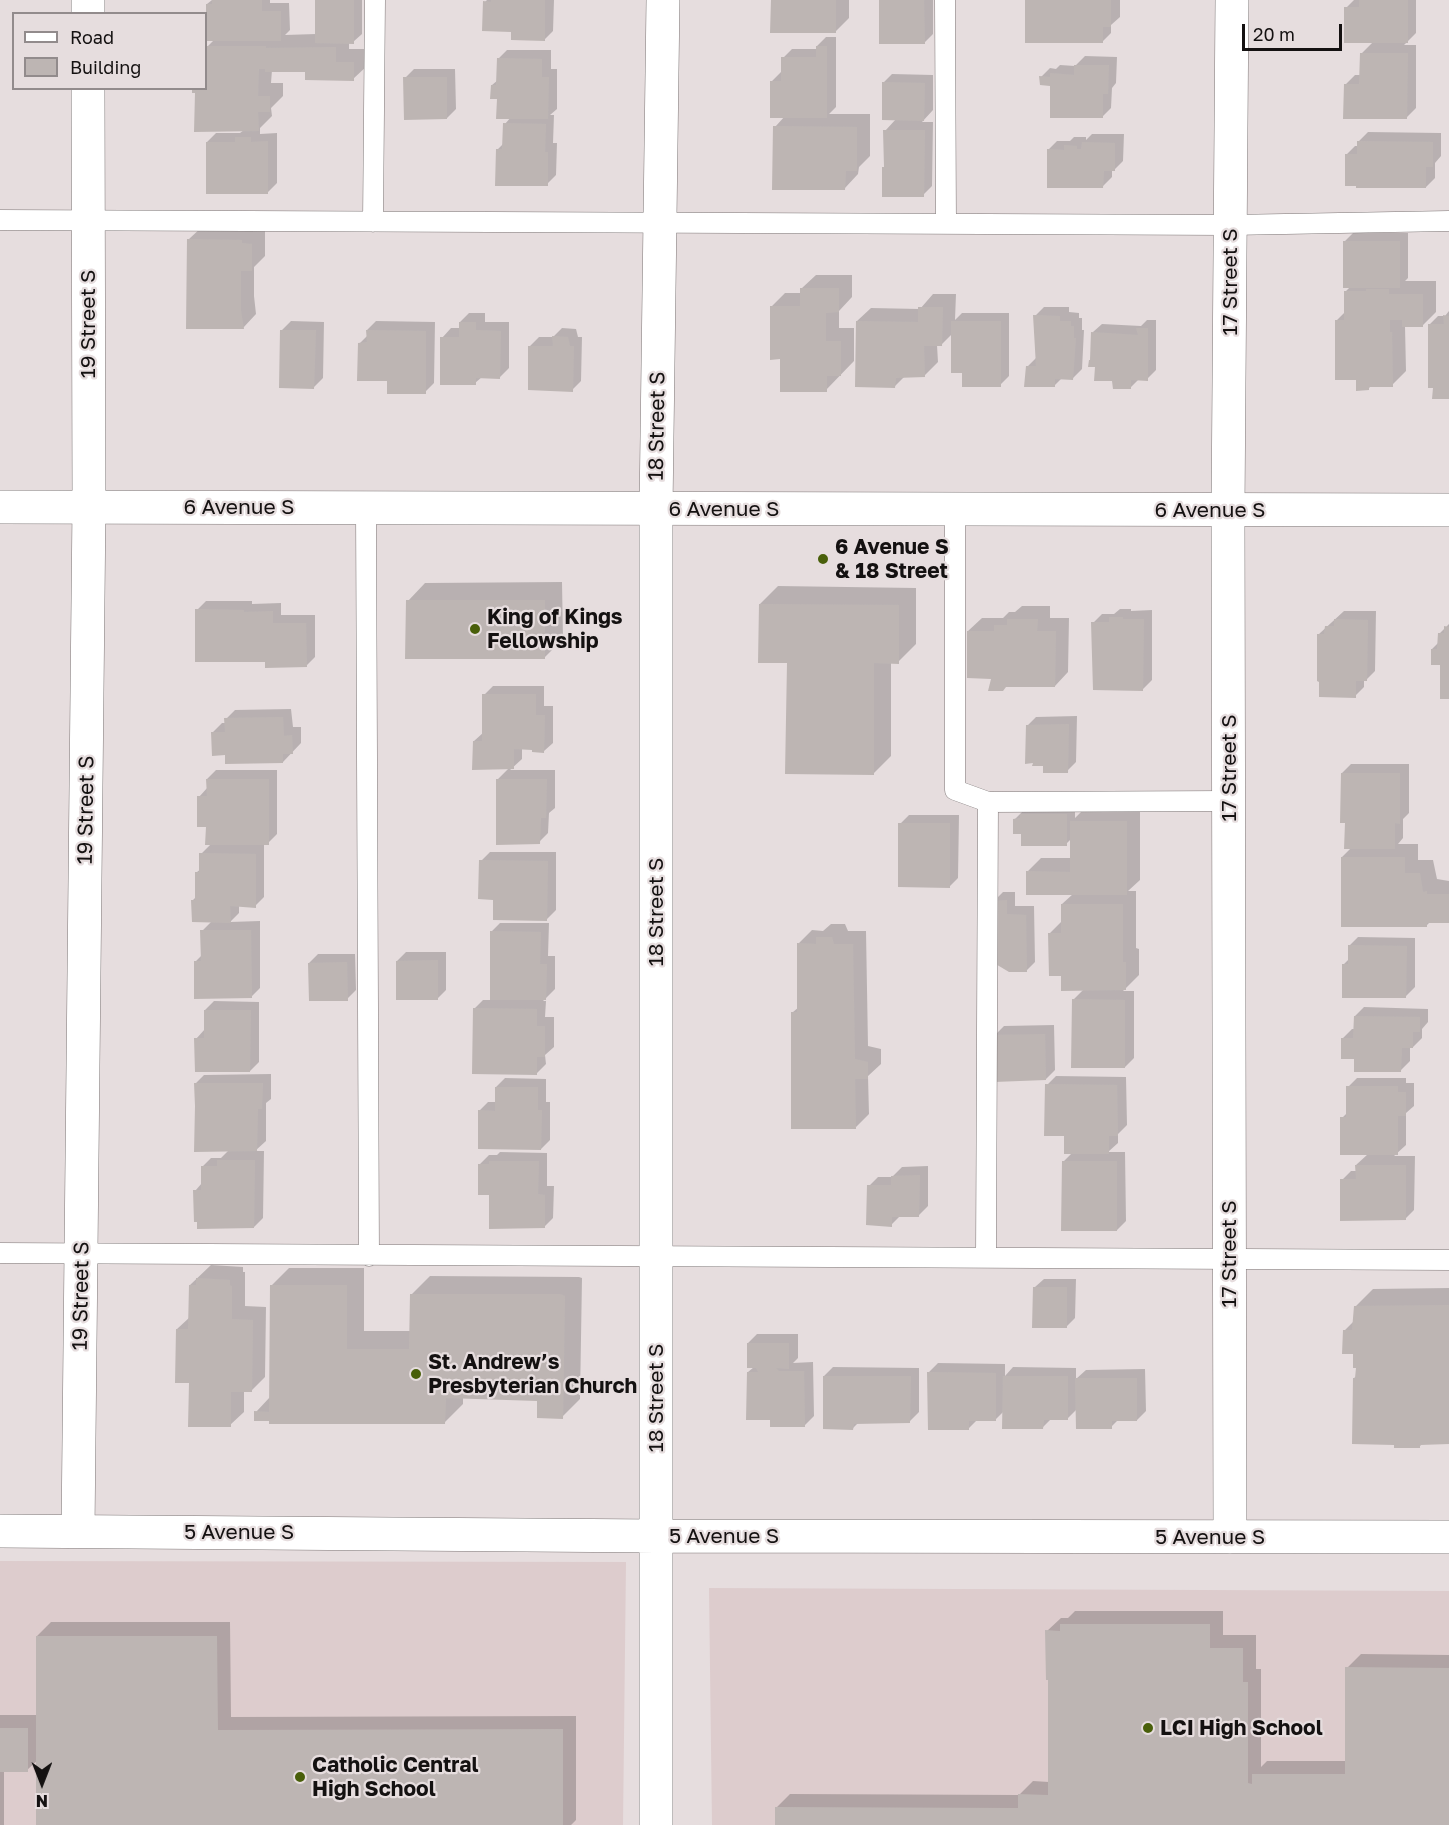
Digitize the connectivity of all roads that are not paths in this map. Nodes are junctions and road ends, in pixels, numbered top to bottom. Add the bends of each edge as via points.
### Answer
1 (375, 0) edge
2 (663, 0) edge
3 (945, 0) edge
4 (1232, 0) edge
5 (88, 90) edge
6 (0, 220) edge
7 (88, 220) junction
8 (1449, 221) edge
9 (373, 222) junction
10 (660, 223) junction
11 (946, 224) junction
12 (1230, 225) junction
13 (89, 506) junction
14 (0, 507) edge
15 (366, 508) junction
16 (656, 509) junction
17 (955, 509) junction
18 (1228, 510) junction
19 (1449, 510) edge
20 (1229, 801) junction
21 (988, 802) junction
22 (0, 1253) edge
23 (81, 1254) junction
24 (369, 1256) junction
25 (656, 1256) junction
26 (987, 1257) junction
27 (1229, 1258) junction
28 (1449, 1260) edge
29 (0, 1531) edge
30 (78, 1531) junction
31 (656, 1536) junction
32 (1230, 1537) junction
33 (1449, 1537) edge
34 (656, 1825) edge

1 - 9 lane
2 - 10 street, 18 Street S
3 - 11 lane
4 - 12 street, 17 Street S
5 - 7 street, 19 Street S
6 - 7 lane
7 - 9 lane
7 - 13 street, 19 Street S
8 - 12 lane
9 - 10 lane
10 - 11 lane
10 - 16 street, 18 Street S
11 - 12 lane
12 - 18 street, 17 Street S
13 - 14 street, 6 Avenue S
13 - 15 street, 6 Avenue S
13 - 23 street, 19 Street S
15 - 16 street, 6 Avenue S
15 - 24 lane
16 - 17 street, 6 Avenue S
16 - 25 street, 18 Street S
17 - 18 street, 6 Avenue S
17 - 21 lane via 955,790
18 - 19 street, 6 Avenue S
18 - 20 street, 17 Street S
20 - 21 lane
20 - 27 street, 17 Street S
21 - 26 lane
22 - 23 lane
23 - 24 lane
23 - 30 street, 19 Street S
24 - 25 lane
25 - 26 lane
25 - 31 street, 18 Street S
26 - 27 lane
27 - 28 lane
27 - 32 street, 17 Street S
29 - 30 street, 5 Avenue S
30 - 31 street, 5 Avenue S
31 - 32 street, 5 Avenue S
31 - 34 street, 18 Street S
32 - 33 street, 5 Avenue S

